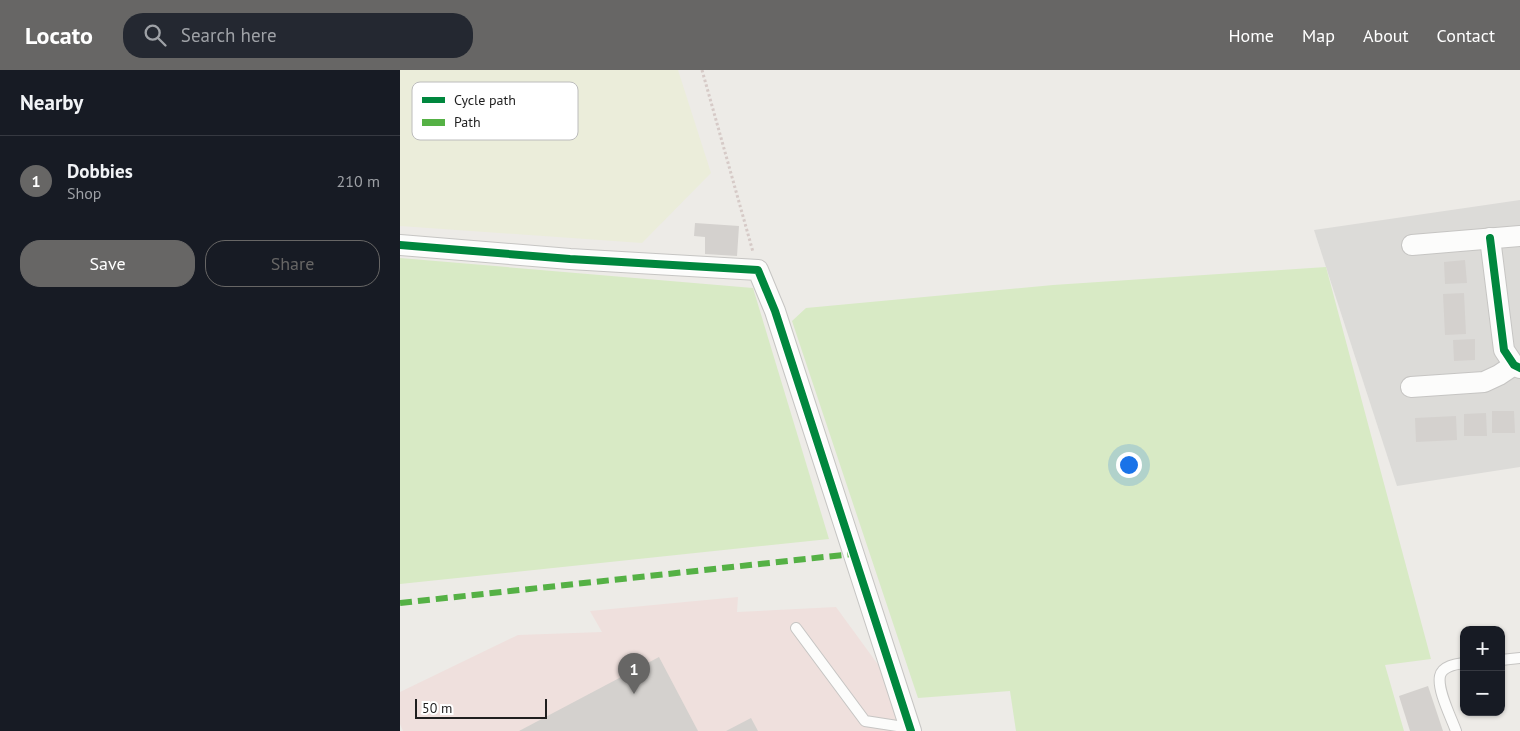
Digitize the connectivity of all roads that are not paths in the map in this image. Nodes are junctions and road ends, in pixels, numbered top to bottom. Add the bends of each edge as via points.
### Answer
1 (1520, 236) edge
2 (1490, 238) junction
3 (400, 245) edge
4 (1412, 245) dead end
5 (1517, 366) edge
6 (1412, 386) dead end
7 (796, 628) dead end
8 (1520, 658) edge
9 (1505, 660) edge
10 (1460, 664) edge
11 (910, 729) edge
12 (1456, 731) edge

1 - 2 street
2 - 4 street
2 - 5 street via 1504,350
3 - 11 street via 758,270 775,311
5 - 6 street via 1484,382
7 - 11 lane via 866,721
8 - 9 lane
10 - 12 lane via 1449,666 1440,676

